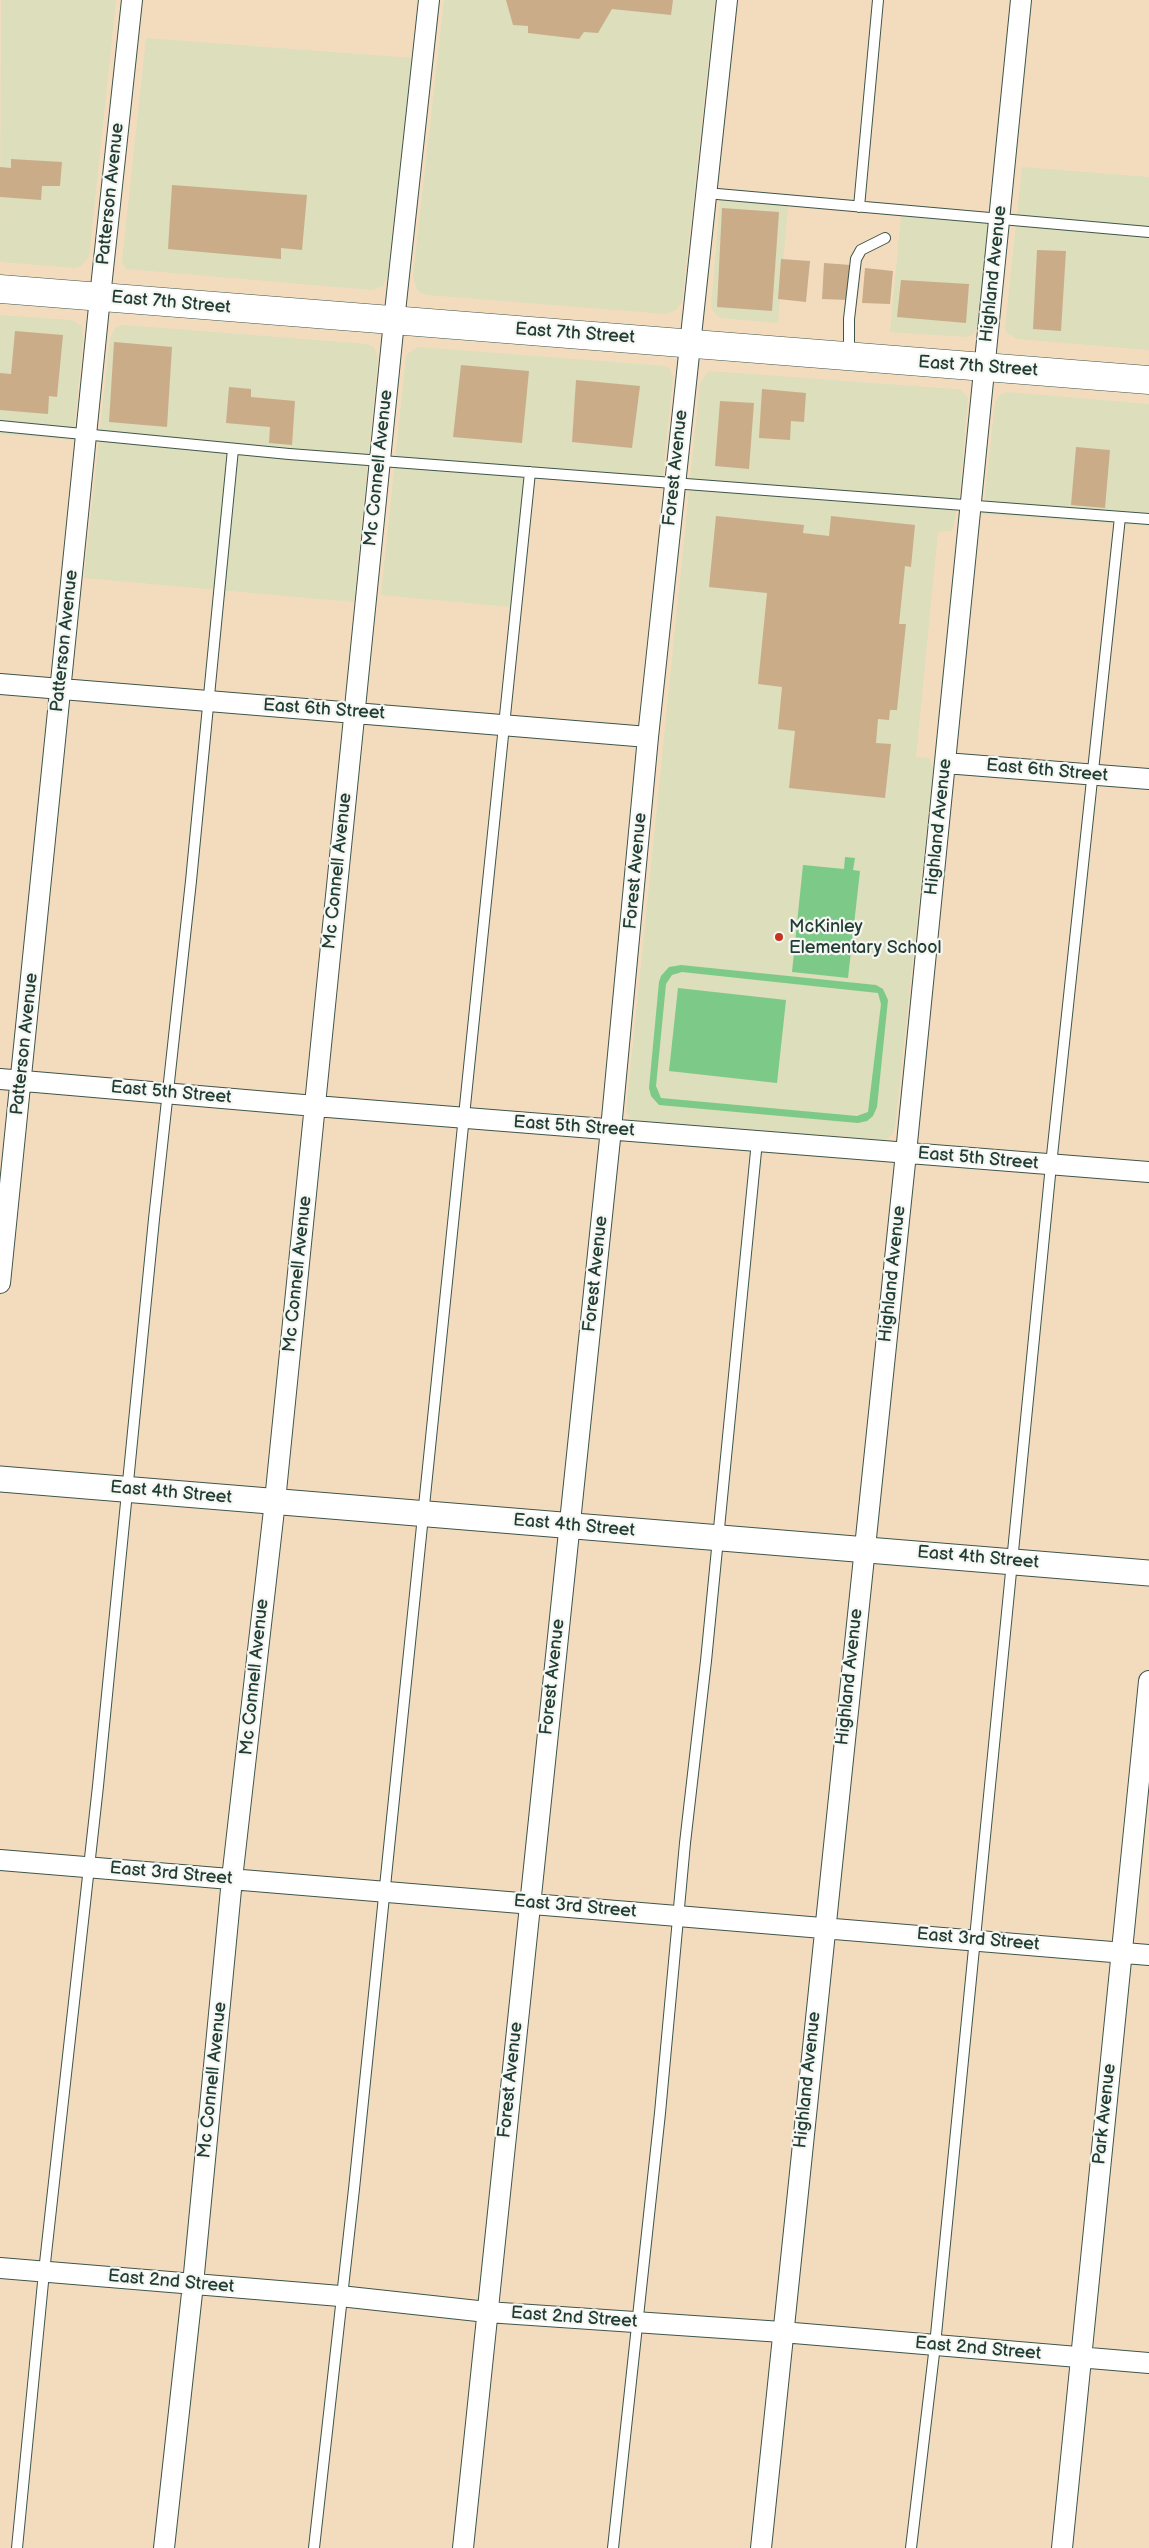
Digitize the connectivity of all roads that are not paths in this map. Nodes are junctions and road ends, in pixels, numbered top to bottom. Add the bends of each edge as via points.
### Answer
1 (132, 0) edge
2 (429, 0) edge
3 (727, 0) edge
4 (878, 0) edge
5 (1021, 0) edge
6 (706, 193) junction
7 (859, 207) junction
8 (999, 220) junction
9 (1149, 232) edge
10 (885, 238) dead end
11 (0, 289) edge
12 (100, 297) junction
13 (394, 321) junction
14 (690, 342) junction
15 (849, 357) junction
16 (985, 368) junction
17 (1149, 380) edge
18 (0, 426) edge
19 (86, 434) junction
20 (232, 448) junction
21 (380, 461) junction
22 (530, 472) junction
23 (675, 482) junction
24 (970, 506) junction
25 (1120, 517) junction
26 (1149, 519) edge
27 (0, 684) edge
28 (60, 689) junction
29 (207, 701) junction
30 (354, 712) junction
31 (504, 724) junction
32 (648, 737) junction
33 (945, 763) junction
34 (1092, 774) junction
35 (1149, 779) edge
36 (0, 1079) edge
37 (21, 1081) junction
38 (168, 1093) junction
39 (315, 1106) junction
40 (464, 1118) junction
41 (611, 1130) junction
42 (758, 1141) junction
43 (906, 1153) junction
44 (1051, 1165) junction
45 (1149, 1172) edge
46 (0, 1283) edge
47 (0, 1479) edge
48 (127, 1489) junction
49 (275, 1501) junction
50 (423, 1513) junction
51 (570, 1526) junction
52 (718, 1537) junction
53 (864, 1549) junction
54 (1012, 1561) junction
55 (1149, 1572) edge
56 (1149, 1681) edge
57 (0, 1860) edge
58 (88, 1867) junction
59 (232, 1879) junction
60 (384, 1891) junction
61 (529, 1903) junction
62 (678, 1915) junction
63 (824, 1926) junction
64 (974, 1939) junction
65 (1122, 1953) junction
66 (1149, 1955) edge
67 (0, 2268) edge
68 (44, 2272) junction
69 (193, 2284) junction
70 (340, 2296) junction
71 (487, 2312) junction
72 (636, 2322) junction
73 (782, 2332) junction
74 (935, 2345) junction
75 (1080, 2358) junction
76 (1149, 2363) edge
77 (17, 2548) edge
78 (164, 2548) edge
79 (314, 2548) edge
80 (463, 2548) edge
81 (613, 2548) edge
82 (761, 2548) edge
83 (910, 2548) edge
84 (1062, 2548) edge

1 - 12 street, Patterson Avenue
2 - 13 street, Mc Connell Avenue
3 - 6 street, Forest Avenue
4 - 7 lane
5 - 8 street, Highland Avenue
6 - 7 lane
6 - 14 street, Forest Avenue
7 - 8 lane
8 - 9 lane
8 - 16 street, Highland Avenue
10 - 15 lane via 861,250 856,259 849,319
11 - 12 main road, East 7th Street
12 - 13 main road, East 7th Street
12 - 19 street, Patterson Avenue
13 - 14 main road, East 7th Street
13 - 21 street, Mc Connell Avenue
14 - 15 main road, East 7th Street
14 - 23 street, Forest Avenue
15 - 16 main road, East 7th Street
16 - 17 main road, East 7th Street
16 - 24 street, Highland Avenue
18 - 19 lane
19 - 20 lane
19 - 28 street, Patterson Avenue
20 - 21 lane
20 - 29 lane
21 - 22 lane
21 - 30 street, Mc Connell Avenue
22 - 23 lane
22 - 31 lane
23 - 24 lane
23 - 32 street, Forest Avenue
24 - 25 lane
24 - 33 street, Highland Avenue
25 - 26 lane
25 - 34 lane
27 - 28 street, East 6th Street
28 - 29 street, East 6th Street
28 - 37 street, Patterson Avenue
29 - 30 street, East 6th Street
29 - 38 lane
30 - 31 street, East 6th Street
30 - 39 street, Mc Connell Avenue
31 - 32 street, East 6th Street
31 - 40 lane
32 - 41 street, Forest Avenue
33 - 34 street, East 6th Street
33 - 43 street, Highland Avenue
34 - 35 street, East 6th Street
34 - 44 lane
36 - 37 street, East 5th Street
37 - 38 street, East 5th Street
37 - 46 street, Patterson Avenue
38 - 39 street, East 5th Street
38 - 48 lane
39 - 40 street, East 5th Street
39 - 49 street, Mc Connell Avenue
40 - 41 street, East 5th Street
40 - 50 lane
41 - 42 street, East 5th Street
41 - 51 street, Forest Avenue
42 - 43 street, East 5th Street
42 - 52 lane
43 - 44 street, East 5th Street
43 - 53 street, Highland Avenue
44 - 45 street, East 5th Street
44 - 54 lane
47 - 48 street, East 4th Street
48 - 49 street, East 4th Street
48 - 58 lane
49 - 50 street, East 4th Street
49 - 59 street, Mc Connell Avenue
50 - 51 street, East 4th Street
50 - 60 lane
51 - 52 street, East 4th Street
51 - 61 street, Forest Avenue
52 - 53 street, East 4th Street
52 - 62 lane
53 - 54 street, East 4th Street
53 - 63 street, Highland Avenue
54 - 55 street, East 4th Street
54 - 64 lane
56 - 65 street, Park Avenue
57 - 58 street, East 3rd Street
58 - 59 street, East 3rd Street
58 - 68 lane
59 - 60 street, East 3rd Street
59 - 69 street, Mc Connell Avenue
60 - 61 street, East 3rd Street
60 - 70 lane
61 - 62 street, East 3rd Street
61 - 71 street, Forest Avenue
62 - 63 street, East 3rd Street
62 - 72 lane
63 - 64 street, East 3rd Street
63 - 73 street, Highland Avenue
64 - 65 street, East 3rd Street
64 - 74 lane
65 - 66 street, East 3rd Street
65 - 75 street, Park Avenue
67 - 68 street, East 2nd Street
68 - 69 street, East 2nd Street
68 - 77 lane
69 - 70 street, East 2nd Street
69 - 78 street, Mc Connell Avenue
70 - 71 street, East 2nd Street
70 - 79 lane
71 - 72 street, East 2nd Street
71 - 80 street, Forest Avenue
72 - 73 street, East 2nd Street
72 - 81 lane
73 - 74 street, East 2nd Street
73 - 82 street, Highland Avenue
74 - 75 street, East 2nd Street
74 - 83 lane
75 - 76 street, East 2nd Street
75 - 84 street, Park Avenue

